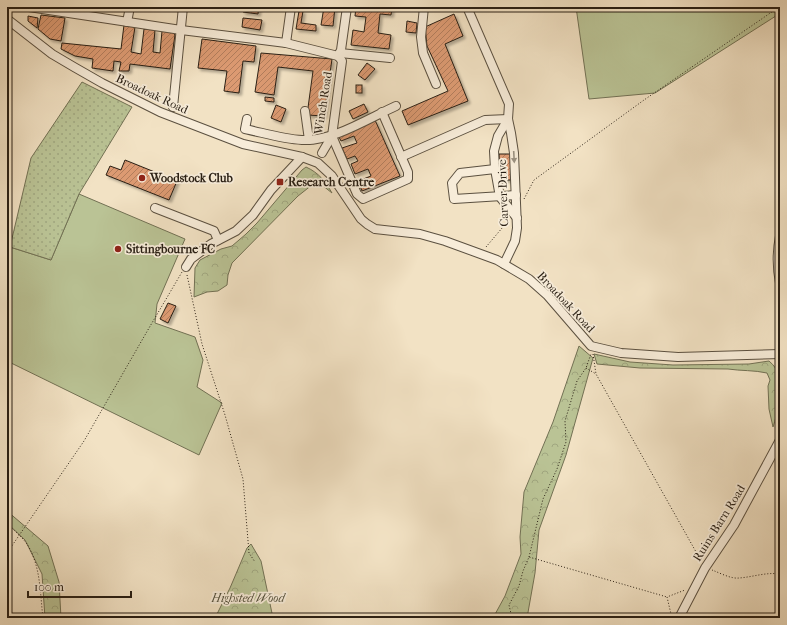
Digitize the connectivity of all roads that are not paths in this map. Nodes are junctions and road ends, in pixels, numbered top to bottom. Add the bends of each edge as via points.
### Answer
1 (29, 7) edge
2 (130, 7) edge
3 (183, 7) edge
4 (291, 7) edge
5 (347, 7) edge
6 (424, 7) edge
7 (467, 7) edge
8 (64, 10) edge
9 (82, 11) edge
10 (7, 19) edge
11 (127, 22) junction
12 (181, 30) junction
13 (286, 43) junction
14 (339, 54) junction
15 (390, 58) dead end
16 (436, 84) dead end
17 (396, 106) dead end
18 (173, 108) dead end
19 (305, 111) dead end
20 (382, 112) junction
21 (247, 119) dead end
22 (508, 119) junction
23 (332, 136) junction
24 (309, 140) junction
25 (322, 153) dead end
26 (302, 157) junction
27 (401, 157) junction
28 (495, 169) junction
29 (500, 196) junction
30 (520, 197) junction
31 (155, 208) dead end
32 (516, 216) junction
33 (780, 236) edge
34 (218, 240) junction
35 (504, 264) junction
36 (186, 267) road end
37 (780, 283) edge
38 (780, 354) edge
39 (780, 440) edge
40 (679, 618) edge

1 - 8 street
2 - 11 street
3 - 12 street
4 - 13 street
5 - 14 street, Winch Road
6 - 16 street via 421,37 423,53
7 - 22 street, Carver Drive via 509,104
8 - 9 street
9 - 11 street
10 - 26 street, Broadoak Road via 52,54 160,112 243,144
11 - 12 street
12 - 13 street
12 - 18 street
13 - 14 street
14 - 15 street
14 - 23 street, Winch Road via 342,61
17 - 20 street
19 - 24 street
20 - 23 street
20 - 27 street
21 - 24 street via 245,129
22 - 27 street via 485,120
22 - 28 street via 498,136 494,151
22 -> 30 street, Carver Drive
23 - 24 street
23 - 25 street, Winch Road
23 - 27 street via 357,194 363,199 408,179 408,172
26 - 34 street via 271,190 253,215 236,231
26 - 35 street, Broadoak Road via 318,163 332,176 361,219 376,229 420,234
28 - 29 street
28 - 29 street via 460,173 452,182 454,199
29 - 30 street
29 - 32 street
30 - 32 street, Carver Drive
31 - 34 street via 214,231
32 - 35 street, Carver Drive via 515,241
33 - 37 street
34 - 36 street via 191,259
35 - 38 street, Broadoak Road via 529,279 547,295 591,346 621,353 678,358
39 - 40 street, Ruins Barn Road via 734,525 705,568

